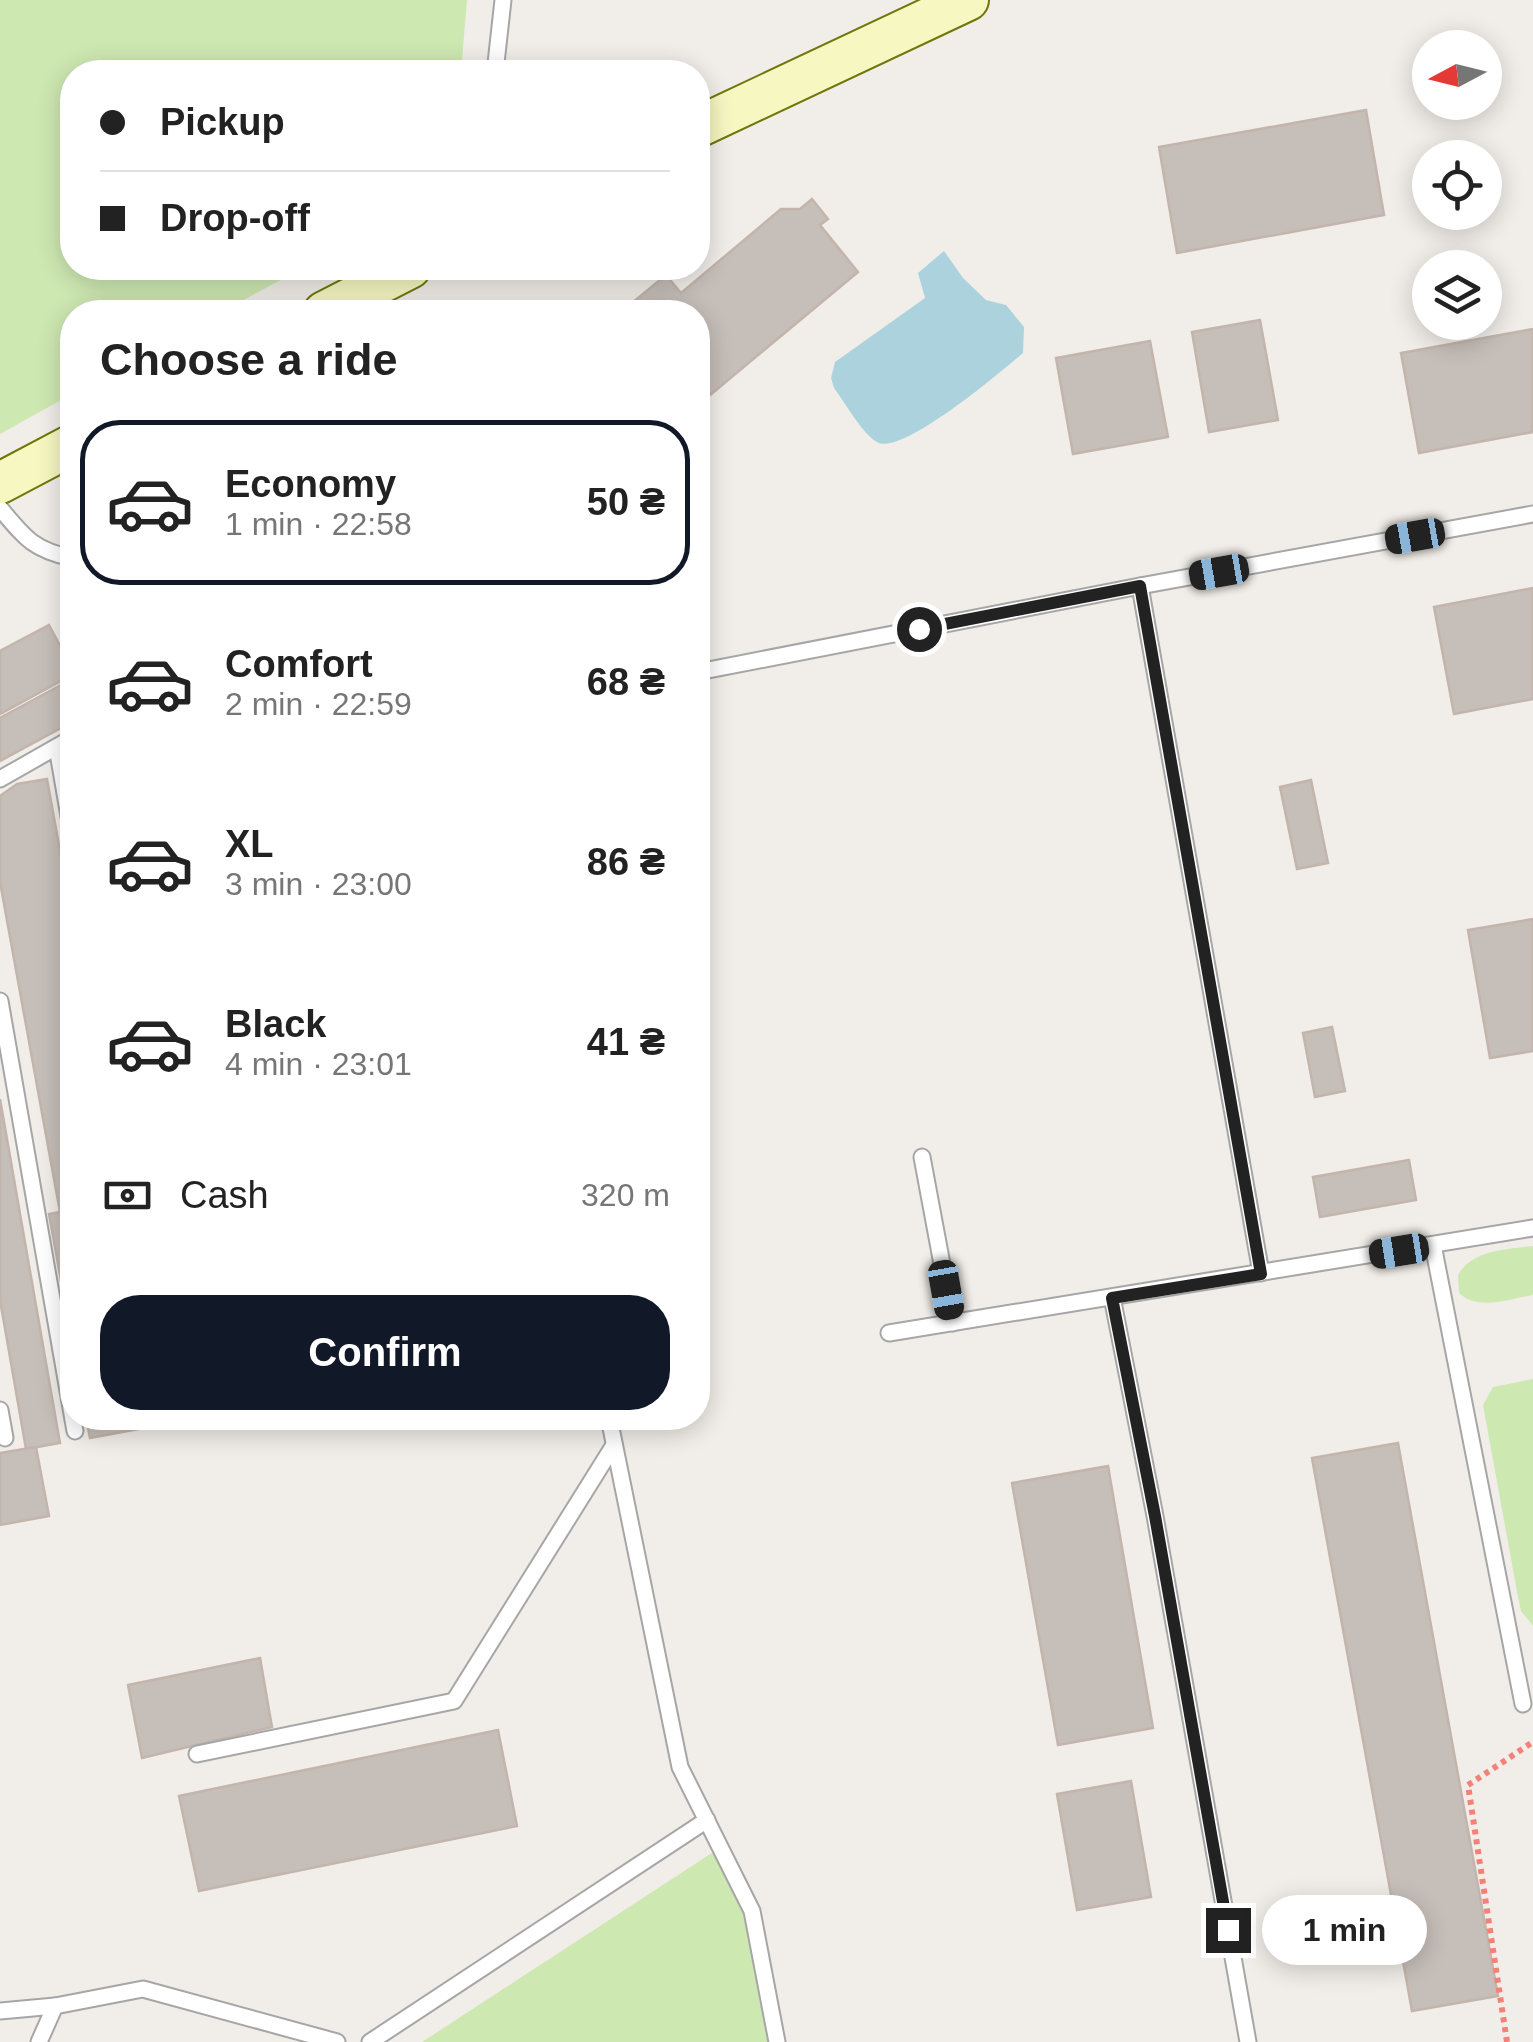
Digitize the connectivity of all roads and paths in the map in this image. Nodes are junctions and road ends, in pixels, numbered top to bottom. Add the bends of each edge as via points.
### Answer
1 (503, 0) edge
2 (968, 0) edge
3 (496, 60) edge
4 (710, 121) edge
5 (387, 280) edge
6 (347, 300) edge
7 (60, 452) edge
8 (0, 484) edge
9 (0, 508) edge
10 (1533, 514) edge
11 (60, 556) edge
12 (1140, 586) junction
13 (710, 670) edge
14 (60, 745) edge
15 (57, 747) junction
16 (60, 764) edge
17 (0, 780) edge
18 (0, 1000) edge
19 (922, 1156) dead end
20 (1533, 1228) edge
21 (1433, 1246) junction
22 (1261, 1274) junction
23 (1112, 1298) junction
24 (952, 1323) junction
25 (889, 1333) dead end
26 (60, 1345) edge
27 (0, 1410) edge
28 (611, 1430) edge
29 (5, 1438) dead end
30 (614, 1446) junction
31 (1523, 1704) dead end
32 (1533, 1742) edge
33 (197, 1754) dead end
34 (707, 1820) junction
35 (55, 2006) junction
36 (0, 2011) edge
37 (40, 2042) edge
38 (337, 2042) edge
39 (370, 2042) edge
40 (774, 2042) edge
41 (1248, 2042) edge
42 (1506, 2042) edge

1 - 3 lane
2 - 4 street
5 - 6 street
7 - 8 street
9 - 11 lane via 26,539
10 - 12 lane
12 - 13 lane
12 - 22 lane
14 - 15 lane
15 - 16 lane
15 - 17 lane
18 - 26 lane
19 - 24 lane
20 - 21 lane
21 - 22 lane
21 - 31 lane
22 - 23 lane
23 - 24 lane
23 - 41 lane
24 - 25 lane
27 - 29 lane
28 - 30 lane
30 - 33 lane via 454,1700
30 - 34 lane via 680,1767
32 - 42 path via 1468,1786
34 - 39 lane
34 - 40 lane via 752,1911
35 - 36 lane
35 - 37 lane
35 - 38 lane via 143,1990

